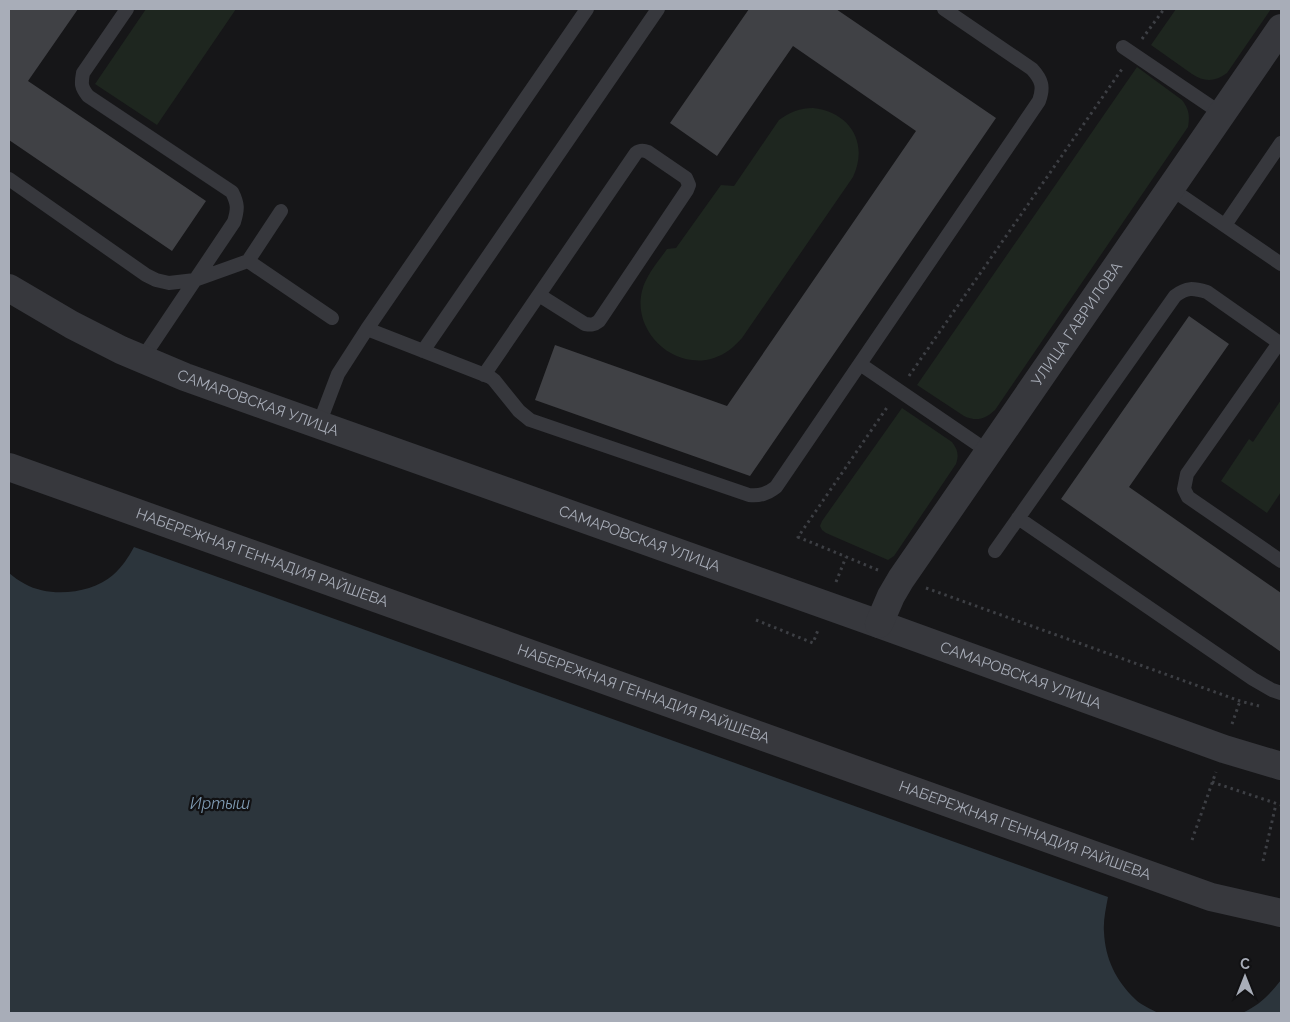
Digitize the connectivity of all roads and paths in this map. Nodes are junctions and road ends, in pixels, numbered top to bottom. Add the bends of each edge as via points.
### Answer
1 (127, 9) edge
2 (587, 9) edge
3 (658, 9) edge
4 (944, 9) edge
5 (1164, 9) edge
6 (1281, 28) edge
7 (1128, 50) junction
8 (1222, 114) junction
9 (1281, 143) edge
10 (9, 179) edge
11 (1170, 188) junction
12 (282, 211) dead end
13 (1224, 225) junction
14 (248, 261) junction
15 (1281, 264) edge
16 (195, 280) junction
17 (9, 288) edge
18 (539, 294) junction
19 (332, 318) dead end
20 (367, 329) junction
21 (1280, 344) edge
22 (423, 352) junction
23 (142, 359) junction
24 (860, 364) junction
25 (484, 375) junction
26 (899, 390) junction
27 (318, 424) junction
28 (989, 452) junction
29 (9, 467) edge
30 (1018, 518) junction
31 (995, 551) dead end
32 (1281, 562) edge
33 (901, 579) junction
34 (879, 624) junction
35 (1281, 693) edge
36 (1265, 708) dead end
37 (1281, 766) edge
38 (1276, 804) junction
39 (1281, 805) edge
40 (1192, 840) dead end
41 (1263, 861) dead end
42 (1281, 912) edge

1 - 16 lane via 83,73 82,88 88,96 232,192 237,202 234,222
2 - 20 lane
3 - 22 lane
4 - 24 lane via 1032,70 1039,77 1042,94
5 - 7 path
6 - 8 street, УЛИЦА ГАВРИЛОВА
7 - 8 lane
7 - 26 path
8 - 11 street, УЛИЦА ГАВРИЛОВА
9 - 13 lane
10 - 16 lane via 146,275 169,283
11 - 13 lane
11 - 28 street, УЛИЦА ГАВРИЛОВА
12 - 14 lane
13 - 15 lane
14 - 16 lane
14 - 19 lane
16 - 23 lane
17 - 23 street, САМАРОВСКАЯ УЛИЦА via 72,325
18 - 18 lane via 584,324 599,321 687,190 686,178 648,152 636,153
18 - 25 lane
20 - 22 lane
20 - 27 lane via 338,374
21 - 30 lane via 1207,292 1183,290 1175,296
21 - 32 lane via 1187,474 1184,489 1188,497
22 - 25 lane
23 - 27 street, САМАРОВСКАЯ УЛИЦА
24 - 25 lane via 776,487 760,495 530,420 494,380
24 - 26 lane
26 - 28 lane
26 - 33 path via 798,537
27 - 34 street, САМАРОВСКАЯ УЛИЦА
28 - 33 street, УЛИЦА ГАВРИЛОВА
29 - 42 street, НАБЕРЕЖНАЯ ГЕННАДИЯ РАЙШЕВА via 1211,898
30 - 31 lane
30 - 35 lane via 1253,679
33 - 34 street, УЛИЦА ГАВРИЛОВА
33 - 36 path
34 - 37 street, САМАРОВСКАЯ УЛИЦА via 1224,749
38 - 39 path
38 - 40 path via 1212,782
38 - 41 path

